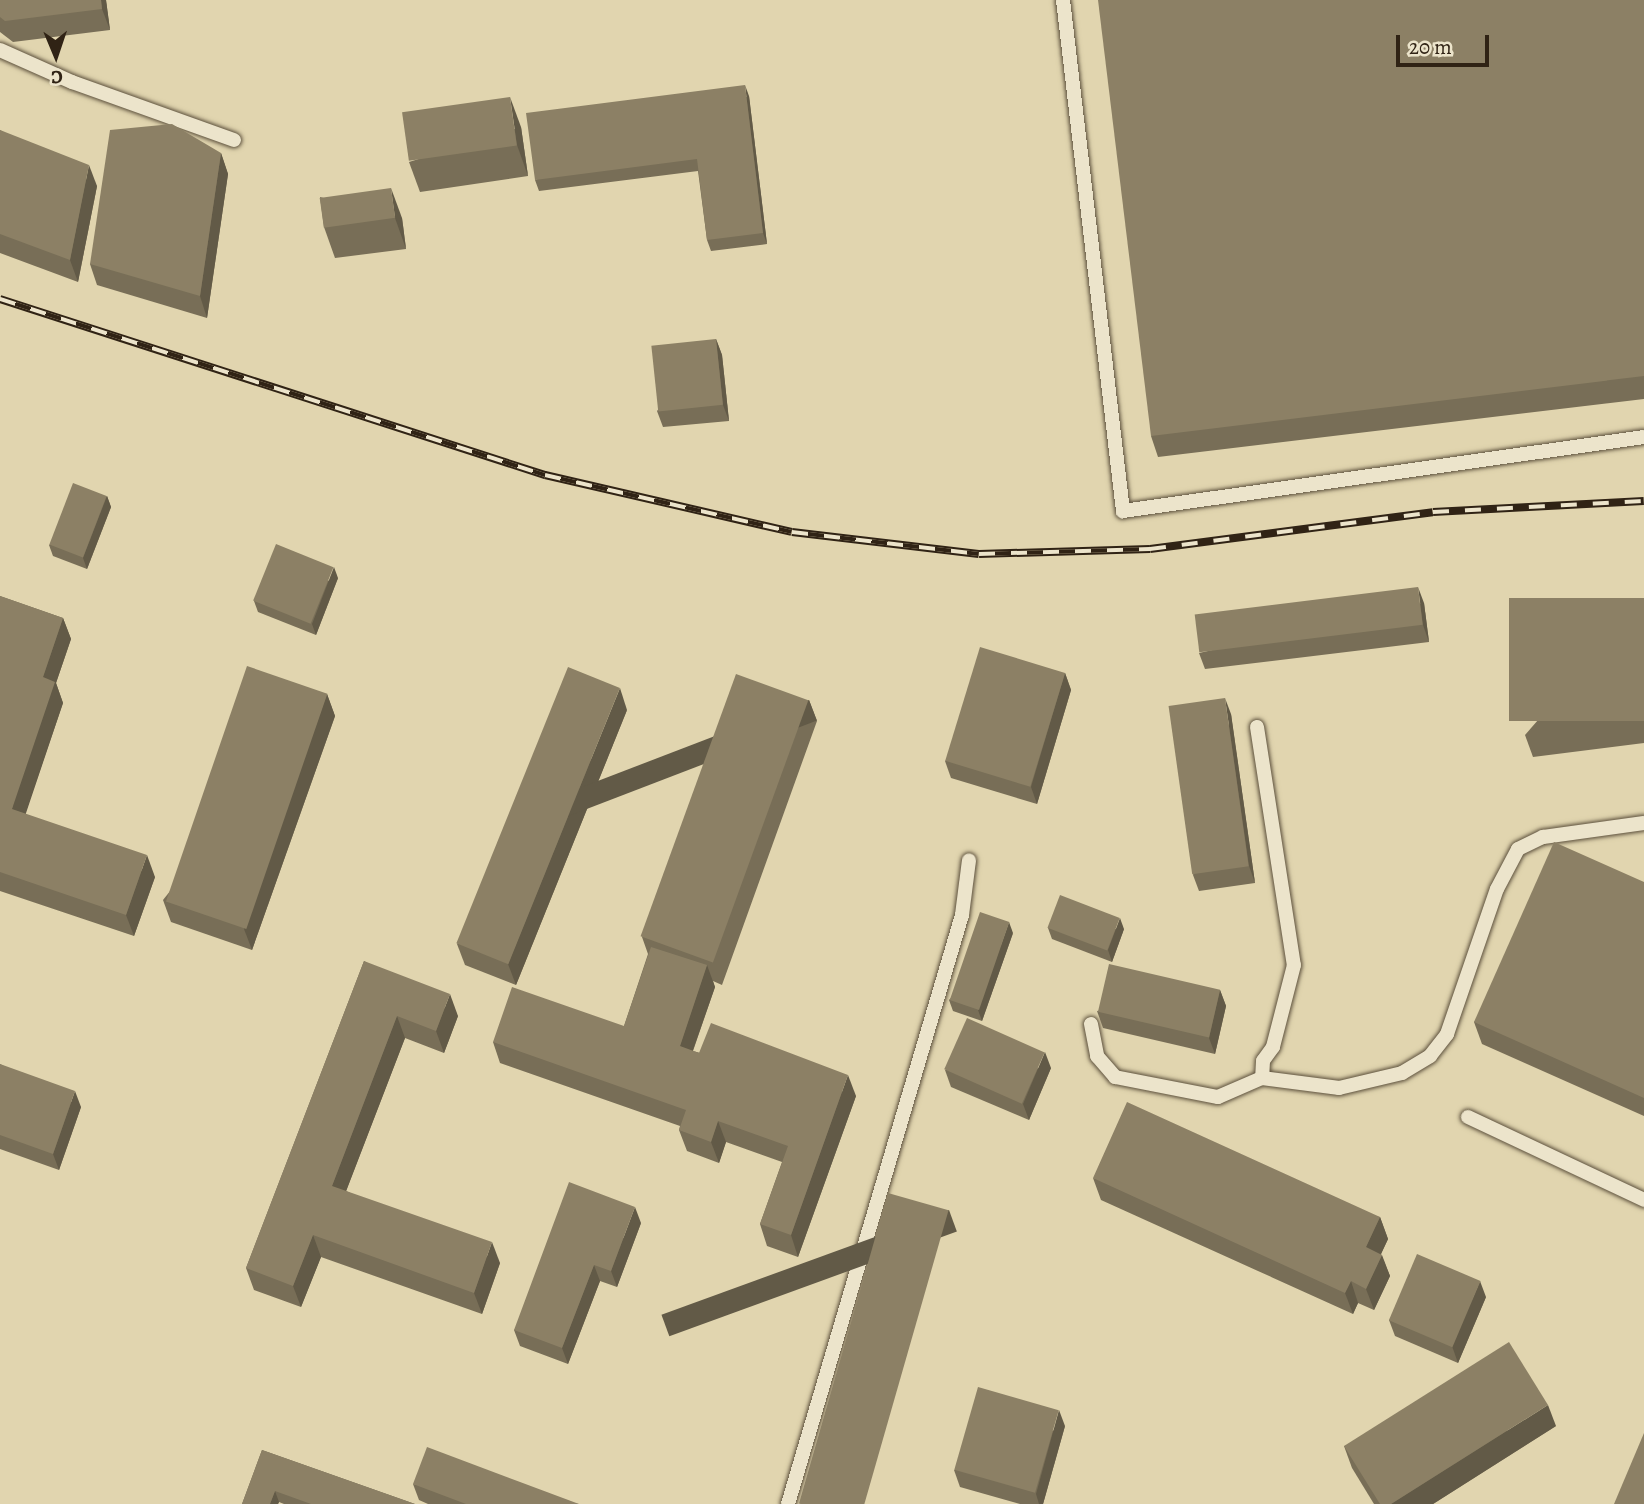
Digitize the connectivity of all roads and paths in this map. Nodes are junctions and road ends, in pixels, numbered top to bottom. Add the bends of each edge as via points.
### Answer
1 (1063, 0) edge
2 (0, 50) edge
3 (234, 140) dead end
4 (1644, 437) edge
5 (1257, 727) dead end
6 (1644, 823) edge
7 (969, 860) dead end
8 (1091, 1024) dead end
9 (1262, 1078) junction
10 (1468, 1117) dead end
11 (1644, 1200) edge
12 (788, 1504) edge

1 - 4 lane via 1124,511
2 - 3 lane via 72,82
5 - 9 lane via 1294,965 1273,1047 1262,1061
6 - 9 lane via 1543,837 1518,849 1497,889 1447,1034 1430,1056 1402,1073 1339,1088
7 - 12 lane via 962,915
8 - 9 lane via 1097,1056 1115,1077 1218,1097
10 - 11 lane

